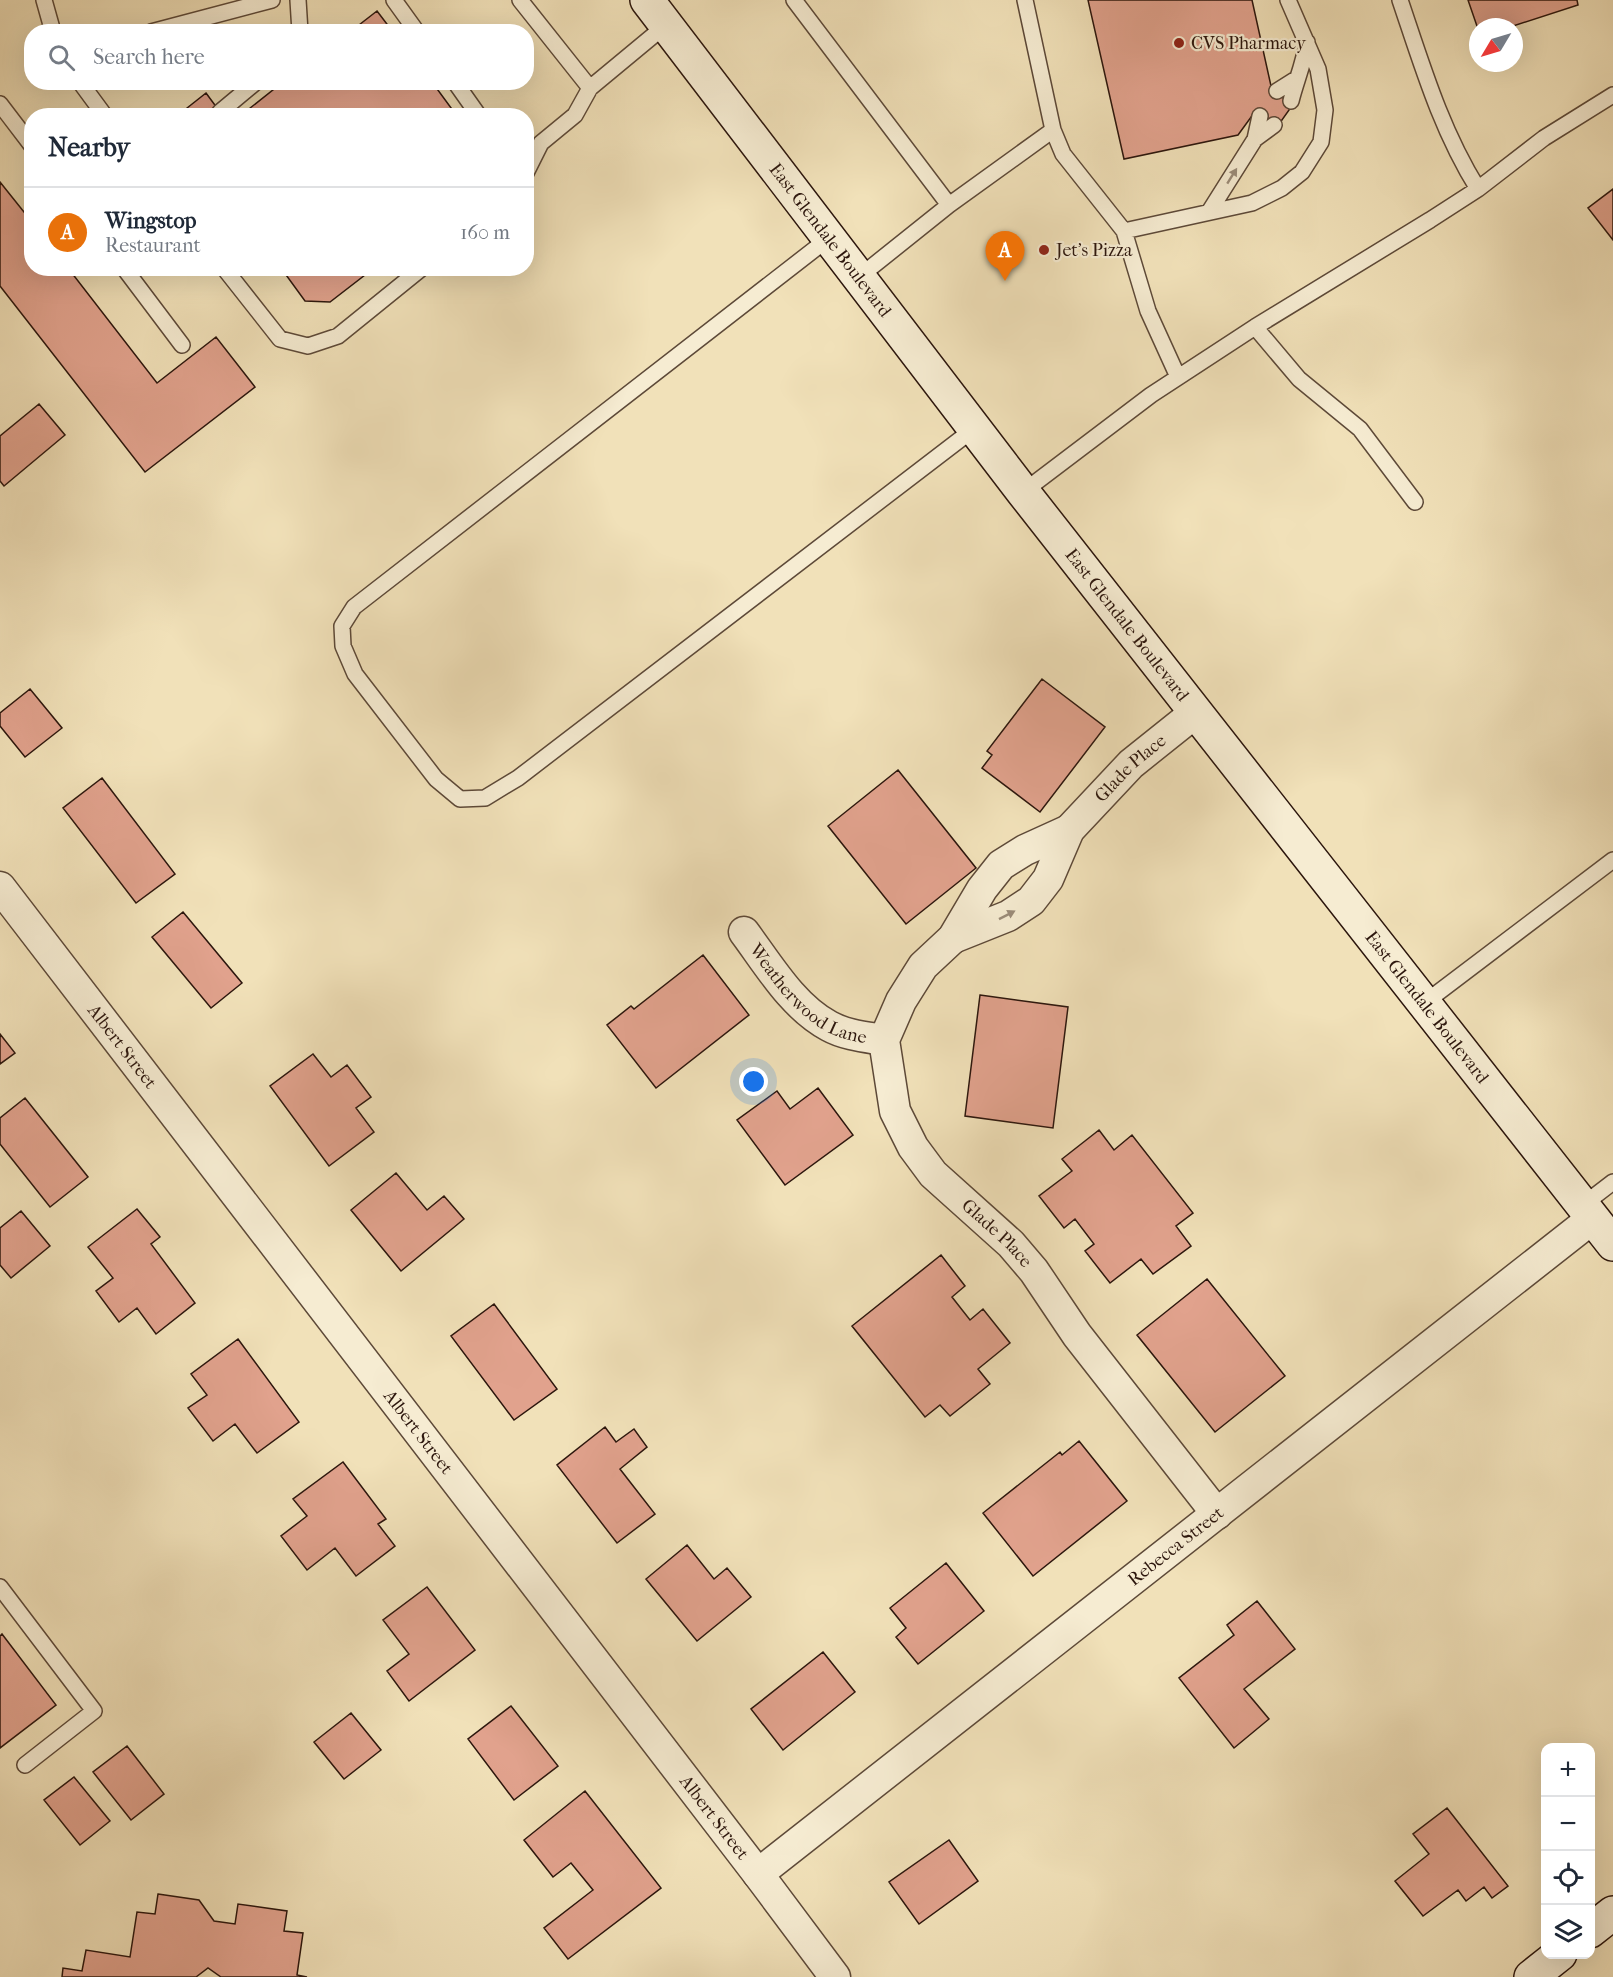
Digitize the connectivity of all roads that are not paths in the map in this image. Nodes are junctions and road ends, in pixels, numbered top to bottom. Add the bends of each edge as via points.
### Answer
1 (44, 0) edge
2 (272, 0) edge
3 (298, 0) edge
4 (394, 0) edge
5 (520, 0) edge
6 (794, 0) edge
7 (1025, 0) edge
8 (1288, 0) edge
9 (1400, 0) edge
10 (656, 13) edge
11 (51, 24) edge
12 (181, 24) edge
13 (300, 24) edge
14 (411, 24) edge
15 (1307, 42) junction
16 (1296, 80) junction
17 (590, 88) junction
18 (86, 90) edge
19 (246, 90) edge
20 (461, 90) edge
21 (1277, 91) dead end
22 (1613, 95) edge
23 (1291, 101) dead end
24 (0, 104) edge
25 (99, 108) edge
26 (224, 108) edge
27 (473, 108) edge
28 (1260, 116) dead end
29 (1274, 125) dead end
30 (1053, 130) junction
31 (24, 136) edge
32 (1255, 139) junction
33 (534, 157) edge
34 (1478, 189) junction
35 (949, 206) junction
36 (1209, 212) junction
37 (1124, 231) junction
38 (829, 238) junction
39 (130, 276) edge
40 (230, 276) edge
41 (412, 276) edge
42 (859, 277) junction
43 (1255, 327) junction
44 (182, 345) dead end
45 (1178, 377) junction
46 (975, 428) junction
47 (1023, 492) junction
48 (1415, 502) dead end
49 (1196, 712) junction
50 (1069, 830) junction
51 (1613, 860) edge
52 (0, 886) edge
53 (744, 932) dead end
54 (954, 938) junction
55 (1423, 1004) junction
56 (884, 1040) junction
57 (1613, 1182) edge
58 (1588, 1212) junction
59 (1613, 1244) edge
60 (1217, 1514) junction
61 (0, 1587) edge
62 (26, 1765) dead end
63 (758, 1874) junction
64 (1613, 1913) edge
65 (1595, 1927) edge
66 (1554, 1959) edge
67 (835, 1977) edge
68 (1531, 1977) edge

1 - 11 lane
2 - 12 lane
3 - 13 lane
4 - 14 lane
5 - 17 lane
6 - 35 lane
7 - 30 lane
8 - 15 lane
9 - 34 lane via 1444,125
10 - 17 lane
10 - 38 street, East Glendale Boulevard
15 - 16 lane via 1304,64
15 - 36 lane via 1318,69 1324,110 1321,142 1302,172 1282,188 1252,203
16 - 21 lane
16 - 23 lane
17 - 33 lane via 575,115 541,143
18 - 25 lane
19 - 26 lane
20 - 27 lane
22 - 34 lane via 1544,138
24 - 31 lane
28 - 32 lane
29 - 32 lane
30 - 35 lane
30 - 37 lane via 1063,154
36 -> 32 lane
34 - 43 lane
35 - 42 lane
36 - 37 lane
37 - 45 lane via 1148,311
38 - 42 street, East Glendale Boulevard
38 - 46 lane via 354,607 342,626 343,646 355,674 436,780 460,799 485,798 518,778
39 - 44 lane
40 - 41 lane via 279,339 308,346 338,336
42 - 46 street, East Glendale Boulevard
43 - 45 lane
43 - 48 lane via 1299,379 1360,429
45 - 47 lane
46 - 47 street, East Glendale Boulevard
47 - 49 street, East Glendale Boulevard
49 - 50 street, Glade Place via 1131,764
49 - 55 street, East Glendale Boulevard
50 - 54 street, Glade Place via 1001,865
54 -> 50 street, Glade Place via 1008,916 1031,901 1048,879
51 - 55 lane
52 - 63 street, Albert Street
53 - 56 street, Weatherwood Lane via 786,987 829,1026 856,1036
54 - 56 street, Glade Place via 923,966 901,1001
55 - 58 street, East Glendale Boulevard
56 - 60 street, Glade Place via 895,1111 913,1147 933,1174 1011,1244 1034,1271 1077,1335
57 - 58 lane
58 - 59 street, East Glendale Boulevard
58 - 60 street, Rebecca Street
60 - 63 street, Rebecca Street
61 - 62 lane via 94,1710
63 - 67 street, Albert Street
64 - 65 street
66 - 68 street

